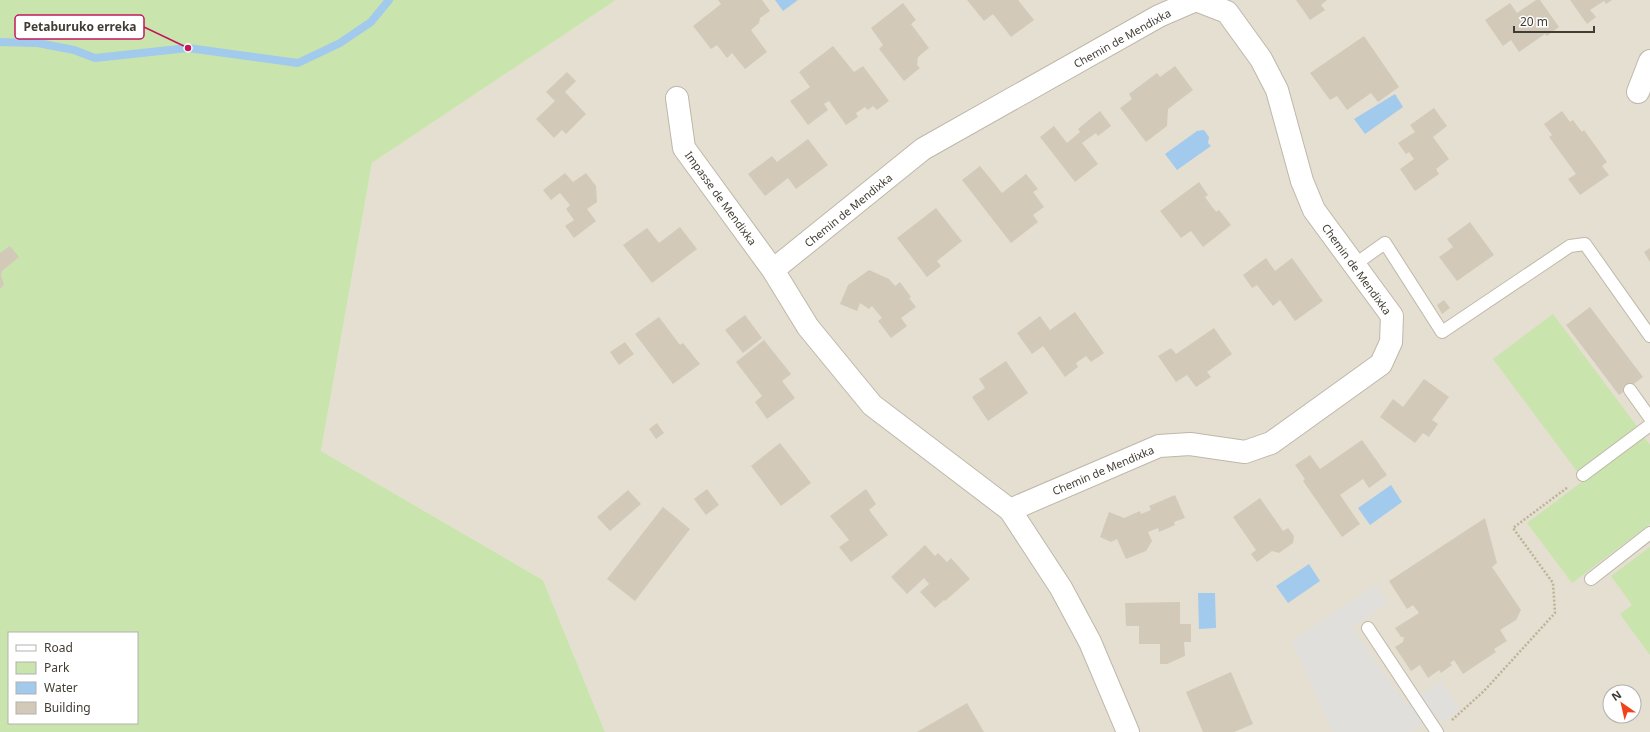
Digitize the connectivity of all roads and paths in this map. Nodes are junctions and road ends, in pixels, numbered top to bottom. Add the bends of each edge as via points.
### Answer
1 (1650, 61) edge
2 (1638, 92) dead end
3 (677, 98) dead end
4 (1354, 265) junction
5 (774, 270) junction
6 (1650, 336) edge
7 (1630, 390) dead end
8 (1650, 418) edge
9 (1650, 425) edge
10 (1583, 475) joint
11 (1010, 510) junction
12 (1650, 533) edge
13 (1591, 579) dead end
14 (1368, 628) dead end
15 (1450, 722) dead end
16 (1128, 732) edge
17 (1437, 732) edge

1 - 2 street
3 - 5 street, Impasse de Mendixka via 684,148
4 - 5 street, Chemin de Mendixka via 1314,210 1302,181 1277,90 1261,59 1227,12 1196,0 1158,16 924,149
4 - 6 lane via 1386,243 1442,332 1570,246 1585,244
4 - 11 street, Chemin de Mendixka via 1392,316 1391,342 1381,364 1271,443 1244,452 1190,444 1159,446
5 - 11 street via 808,327 872,405
7 - 8 lane
9 - 10 lane
10 - 15 path via 1513,528 1553,583 1555,613 1484,691
11 - 16 street via 1061,588 1090,642
12 - 13 lane
14 - 17 lane

